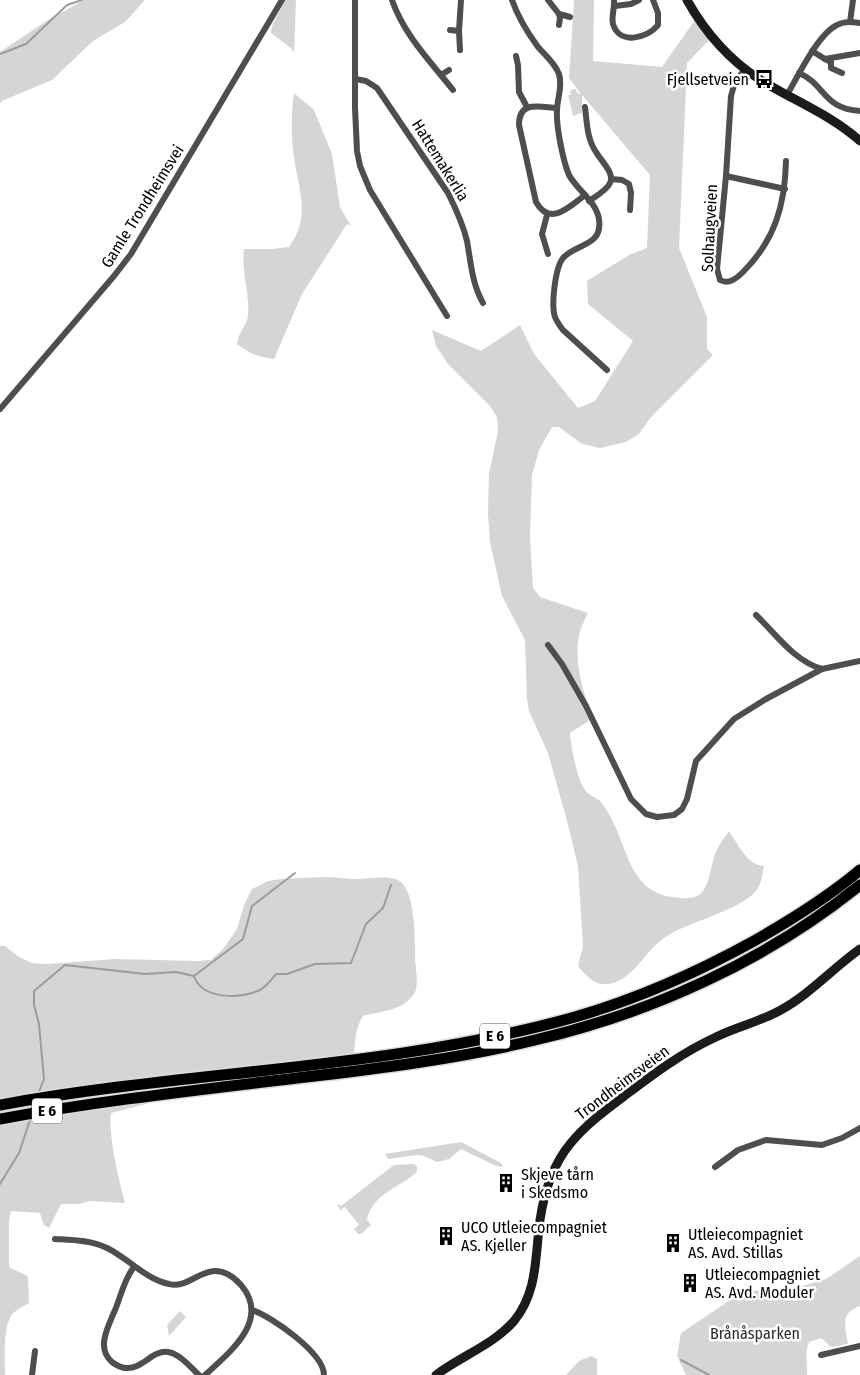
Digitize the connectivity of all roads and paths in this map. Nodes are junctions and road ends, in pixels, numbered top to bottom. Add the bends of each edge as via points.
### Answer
1 (282, 0) edge
2 (355, 0) edge
3 (392, 0) edge
4 (461, 0) edge
5 (512, 0) edge
6 (548, 0) edge
7 (639, 0) edge
8 (652, 0) edge
9 (687, 0) edge
10 (853, 0) edge
11 (614, 3) edge
12 (559, 14) junction
13 (570, 17) dead end
14 (850, 22) junction
15 (860, 23) edge
16 (559, 25) dead end
17 (450, 30) dead end
18 (459, 31) junction
19 (460, 50) dead end
20 (812, 52) junction
21 (860, 53) edge
22 (516, 56) dead end
23 (825, 59) junction
24 (745, 69) junction
25 (449, 70) dead end
26 (799, 73) junction
27 (842, 73) dead end
28 (441, 75) junction
29 (356, 80) junction
30 (453, 90) dead end
31 (788, 95) junction
32 (527, 107) junction
33 (585, 107) dead end
34 (557, 108) junction
35 (860, 111) edge
36 (860, 141) edge
37 (786, 161) dead end
38 (726, 176) junction
39 (611, 179) junction
40 (785, 189) junction
41 (587, 198) junction
42 (630, 210) dead end
43 (547, 215) junction
44 (548, 254) dead end
45 (482, 303) dead end
46 (447, 316) dead end
47 (607, 370) dead end
48 (0, 409) edge
49 (756, 615) dead end
50 (548, 645) dead end
51 (860, 661) edge
52 (822, 669) junction
53 (860, 870) edge
54 (860, 885) edge
55 (860, 949) edge
56 (0, 1105) edge
57 (0, 1119) edge
58 (860, 1128) edge
59 (716, 1167) dead end
60 (55, 1239) dead end
61 (134, 1267) junction
62 (252, 1310) junction
63 (860, 1346) edge
64 (35, 1351) dead end
65 (821, 1354) dead end
66 (32, 1375) edge
67 (198, 1375) edge
68 (205, 1375) edge
69 (324, 1375) edge
70 (436, 1375) edge

1 - 48 street, Gamle Trondheimsvei via 130,254
2 - 29 street
3 - 28 street via 411,37
4 - 18 street
5 - 34 street via 527,31 556,68 561,88
6 - 12 street
7 - 11 street via 631,4
8 - 11 street via 658,13 658,25 641,38 629,38 617,31 612,18
9 - 24 main road via 716,42
10 - 14 street
12 - 13 street
12 - 16 street
14 - 15 street
14 - 20 street via 832,28
17 - 18 street
18 - 19 street
20 - 23 street
20 - 26 street
21 - 23 street
22 - 32 street via 519,92
23 - 27 street via 831,62 831,68
24 - 31 main road
24 - 38 street, Solhaugveien via 735,82 731,96
25 - 28 street
26 - 31 street
26 - 35 street via 811,80 832,102
28 - 30 street
29 - 45 street, Hattemakerlia via 366,81 377,88 448,193 464,230
29 - 46 street via 357,151 364,179
31 - 36 main road via 823,114
32 - 34 street
32 - 43 street via 519,116 518,125 536,202
33 - 39 street via 591,142
34 - 41 street via 566,166 574,183
37 - 40 street, Solhaugveien
38 - 40 street, Solhaugveien
38 - 40 street, Solhaugveien via 718,269 720,280 724,282 742,272 767,242
39 - 41 street via 605,190
39 - 42 street via 629,184
41 - 43 street via 557,214
41 - 47 street via 599,217 597,235 562,260 553,309 558,324
43 - 44 street via 542,234
49 - 52 street via 800,659
50 - 52 street via 586,706 631,799 646,814 657,817 682,809 696,761 734,719
51 - 52 street
53 - 56 highway, E 6 via 808,908 719,960 664,985 576,1016 491,1037 368,1057 94,1090
54 - 57 highway, E 6 via 815,918 726,971 678,994 577,1029 447,1058 94,1103
55 - 70 main road, Trondheimsveien via 788,1006 682,1055 584,1128 563,1153 549,1181 540,1220 535,1274 522,1309 502,1332
58 - 59 street via 822,1144 766,1140 738,1150
60 - 61 street via 97,1244
61 - 62 street via 174,1285 211,1271 225,1273 247,1292
61 - 67 street via 125,1282 106,1334 106,1354 115,1364 127,1368 143,1364 158,1353 170,1353
62 - 68 street via 252,1319 244,1335
62 - 69 street via 266,1315 301,1343 320,1361
63 - 65 street
64 - 66 street

